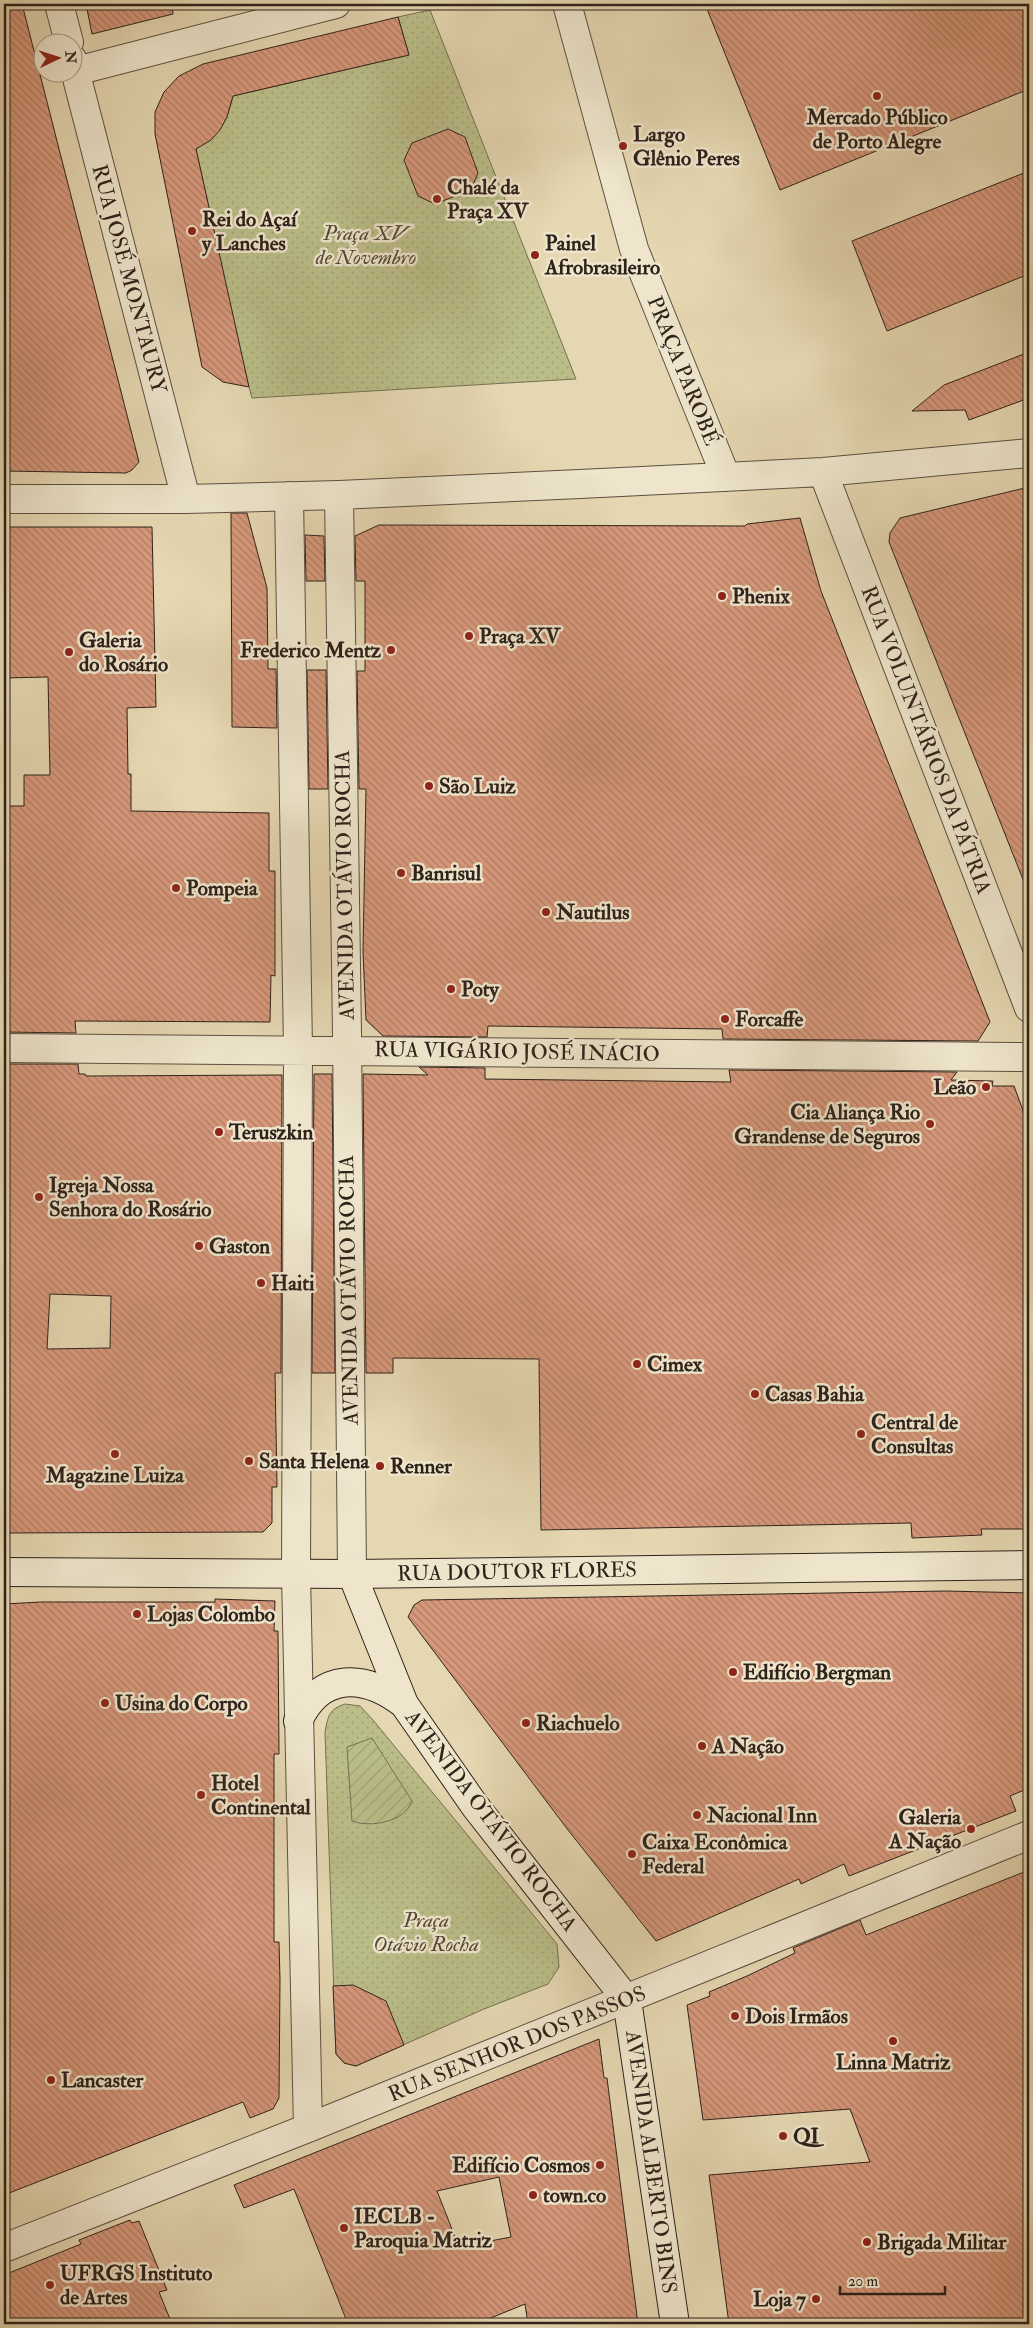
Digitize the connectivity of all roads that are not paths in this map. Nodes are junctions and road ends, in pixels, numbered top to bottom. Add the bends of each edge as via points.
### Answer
1 (59, 4) edge
2 (336, 4) edge
3 (566, 4) edge
4 (66, 32) edge
5 (82, 63) edge
6 (78, 82) edge
7 (1029, 453) edge
8 (823, 472) junction
9 (726, 477) junction
10 (338, 495) junction
11 (289, 496) junction
12 (4, 499) edge
13 (186, 499) junction
14 (1029, 1008) edge
15 (4, 1048) edge
16 (298, 1050) junction
17 (347, 1050) junction
18 (1029, 1057) edge
19 (1029, 1565) edge
20 (4, 1572) edge
21 (296, 1574) junction
22 (352, 1574) junction
23 (404, 1704) junction
24 (298, 1721) junction
25 (1029, 1836) edge
26 (627, 2000) junction
27 (308, 2128) junction
28 (4, 2248) edge
29 (675, 2324) edge

1 - 4 street
2 - 5 street
3 - 9 street, PRAÇA PAROBÉ via 634,249
6 - 13 street, RUA JOSÉ MONTAURY
7 - 8 street
8 - 9 street
8 - 14 street, RUA VOLUNTÁRIOS DA PÁTRIA
9 - 10 street
10 - 11 street
10 - 17 street, AVENIDA OTÁVIO ROCHA
11 - 13 street
11 - 16 street
12 - 13 street
15 - 16 street, RUA VIGÁRIO JOSÉ INÁCIO
16 - 17 street, RUA VIGÁRIO JOSÉ INÁCIO
16 - 21 street
17 - 18 street, RUA VIGÁRIO JOSÉ INÁCIO
17 - 22 street, AVENIDA OTÁVIO ROCHA
19 - 22 street, RUA DOUTOR FLORES
20 - 21 street, RUA DOUTOR FLORES
21 - 22 street, RUA DOUTOR FLORES
21 - 24 street
22 - 23 street, AVENIDA OTÁVIO ROCHA
23 - 24 street via 390,1693 359,1681 325,1687 306,1704
23 - 26 street, AVENIDA OTÁVIO ROCHA via 475,1806
24 - 27 street
25 - 26 street, RUA SENHOR DOS PASSOS
26 - 27 street, RUA SENHOR DOS PASSOS
26 - 29 street, AVENIDA ALBERTO BINS
27 - 28 street, RUA SENHOR DOS PASSOS

